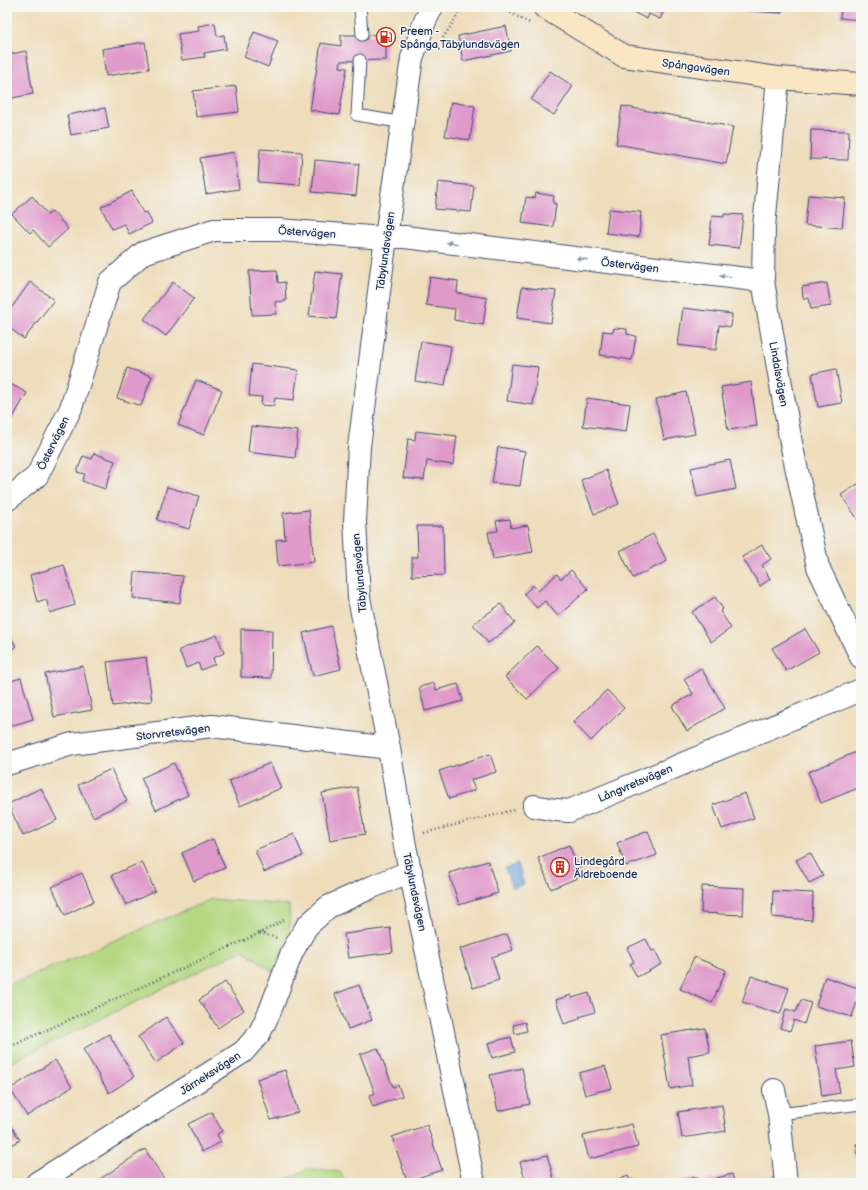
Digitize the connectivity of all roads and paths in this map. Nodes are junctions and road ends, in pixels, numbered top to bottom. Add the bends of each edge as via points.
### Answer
1 (360, 7) edge
2 (432, 7) edge
3 (463, 7) edge
4 (544, 7) edge
5 (362, 35) dead end
6 (439, 44) dead end
7 (360, 60) dead end
8 (778, 78) junction
9 (861, 84) edge
10 (404, 123) junction
11 (386, 237) junction
12 (763, 281) junction
13 (7, 500) edge
14 (861, 657) edge
15 (861, 690) edge
16 (389, 748) junction
17 (7, 764) edge
18 (534, 806) joint
19 (422, 826) dead end
20 (422, 833) junction
21 (424, 841) dead end
22 (411, 871) junction
23 (286, 918) dead end
24 (7, 1048) edge
25 (774, 1090) dead end
26 (861, 1104) edge
27 (779, 1114) junction
28 (37, 1183) edge
29 (474, 1183) edge
30 (786, 1183) edge

1 - 5 lane
2 - 10 street, Täbylundsvägen via 412,58
3 - 6 path
4 - 8 street, Spångavägen via 624,56
7 - 10 lane via 357,114
8 - 9 street, Spångavägen
8 - 12 street, Lindalsvägen via 764,227
10 - 11 street, Täbylundsvägen
12 -> 11 street, Östervägen via 405,237
11 - 13 street, Östervägen via 279,230 214,230 143,253 110,282 71,408 37,476
11 - 16 street, Täbylundsvägen via 359,447 355,521 359,598
12 - 14 street, Lindalsvägen via 791,443 818,567
15 - 18 street, Långvretsvägen via 569,810
16 - 17 street, Storvretsvägen via 212,726 72,744
16 - 22 street, Täbylundsvägen
18 - 20 path
19 - 20 path
20 - 21 path
22 - 28 street, Järneksvägen via 328,907 307,926 292,952 259,1034 243,1052
22 - 29 street, Täbylundsvägen
23 - 24 path via 260,933
25 - 27 street
26 - 27 lane
27 - 30 street

